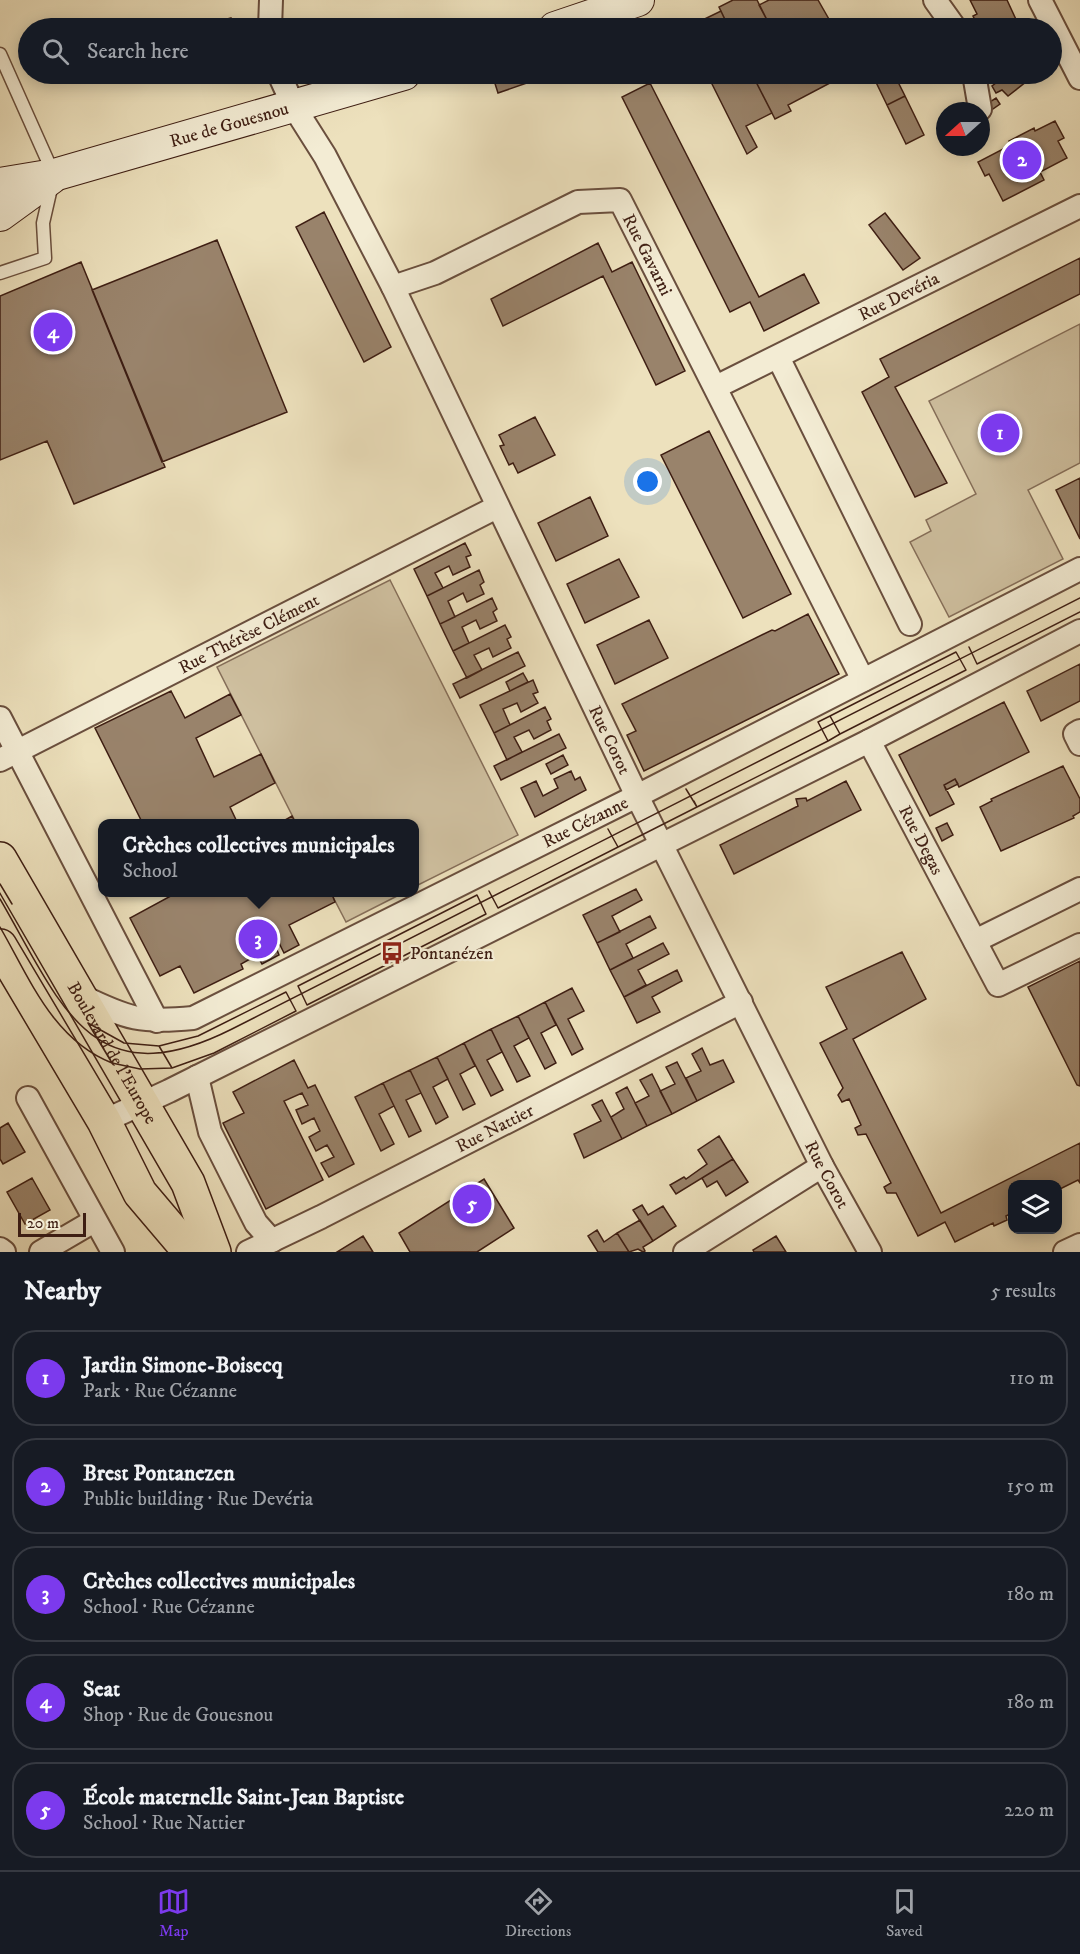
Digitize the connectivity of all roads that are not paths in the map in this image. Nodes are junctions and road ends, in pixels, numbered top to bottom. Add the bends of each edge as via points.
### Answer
1 (272, 0) edge
2 (638, 0) edge
3 (934, 0) edge
4 (1040, 0) edge
5 (271, 18) edge
6 (585, 18) edge
7 (948, 18) edge
8 (1049, 18) edge
9 (1062, 43) edge
10 (0, 54) edge
11 (1080, 78) edge
12 (284, 84) edge
13 (371, 84) edge
14 (976, 84) edge
15 (979, 102) edge
16 (294, 107) junction
17 (54, 175) junction
18 (0, 184) edge
19 (1080, 206) edge
20 (0, 215) edge
21 (0, 273) edge
22 (393, 287) junction
23 (777, 357) junction
24 (716, 387) junction
25 (498, 507) junction
26 (1080, 569) edge
27 (910, 624) dead end
28 (1080, 630) edge
29 (863, 680) junction
30 (0, 718) edge
31 (1080, 731) edge
32 (869, 741) junction
33 (1080, 744) edge
34 (9, 756) edge
35 (637, 796) junction
36 (661, 843) junction
37 (0, 859) edge
38 (1080, 889) edge
39 (975, 941) junction
40 (1080, 945) edge
41 (1, 947) edge
42 (81, 996) junction
43 (741, 1002) junction
44 (157, 1021) junction
45 (197, 1077) junction
46 (28, 1098) dead end
47 (141, 1103) junction
48 (104, 1121) junction
49 (822, 1166) junction
50 (94, 1221) junction
51 (272, 1241) junction
52 (1080, 1245) edge
53 (0, 1249) edge
54 (4, 1252) edge
55 (41, 1252) edge
56 (113, 1252) edge
57 (190, 1252) edge
58 (214, 1252) edge
59 (248, 1252) edge
60 (685, 1252) edge
61 (870, 1252) edge
62 (1065, 1252) edge

1 - 5 street
2 - 6 street
3 - 7 street
4 - 8 street
9 - 11 street
10 - 17 lane
12 - 16 street
13 - 16 street, Rue de Gouesnou
14 - 15 street
16 - 17 street, Rue de Gouesnou
16 - 22 street via 325,156
17 - 18 street, Rue de Gouesnou
17 - 20 street, Rue de Gouesnou
17 - 21 lane via 43,223 45,258
19 - 23 street, Rue Devéria
22 - 24 street, Rue Gavarni via 435,273 578,202 620,200
22 - 25 street, Rue Corot
23 - 24 street, Rue Devéria
23 - 27 street
24 - 29 street, Rue Gavarni
25 - 34 street, Rue Thérèse Clément
25 - 35 street, Rue Corot
26 - 29 street, Rue Cézanne
28 - 32 street
29 - 35 street, Rue Cézanne
30 - 34 street
31 - 33 street via 1075,734
32 - 36 street
32 - 39 street, Rue Degas
34 - 44 street
35 - 36 street, Rue Corot
35 - 44 street, Rue Cézanne via 193,1017
36 - 43 street, Rue Corot
36 - 45 street
37 - 42 main road, Boulevard de l'Europe
38 - 39 street
39 - 40 street, Rue Degas via 998,985
41 - 48 main road
42 - 44 street, Rue Cézanne via 123,1016
42 - 47 main road, Boulevard de l'Europe
43 - 49 street, Rue Corot
43 - 51 street, Rue Nattier
45 - 47 street
45 - 51 street via 210,1132 256,1223
46 - 50 street
47 - 48 street
47 - 58 main road, Boulevard de l'Europe via 188,1183
48 - 57 main road via 140,1193
49 - 60 street
49 - 61 street, Rue Corot
50 - 55 street
50 - 56 street
51 - 59 street, Rue Nattier
52 - 62 street
53 - 54 street

